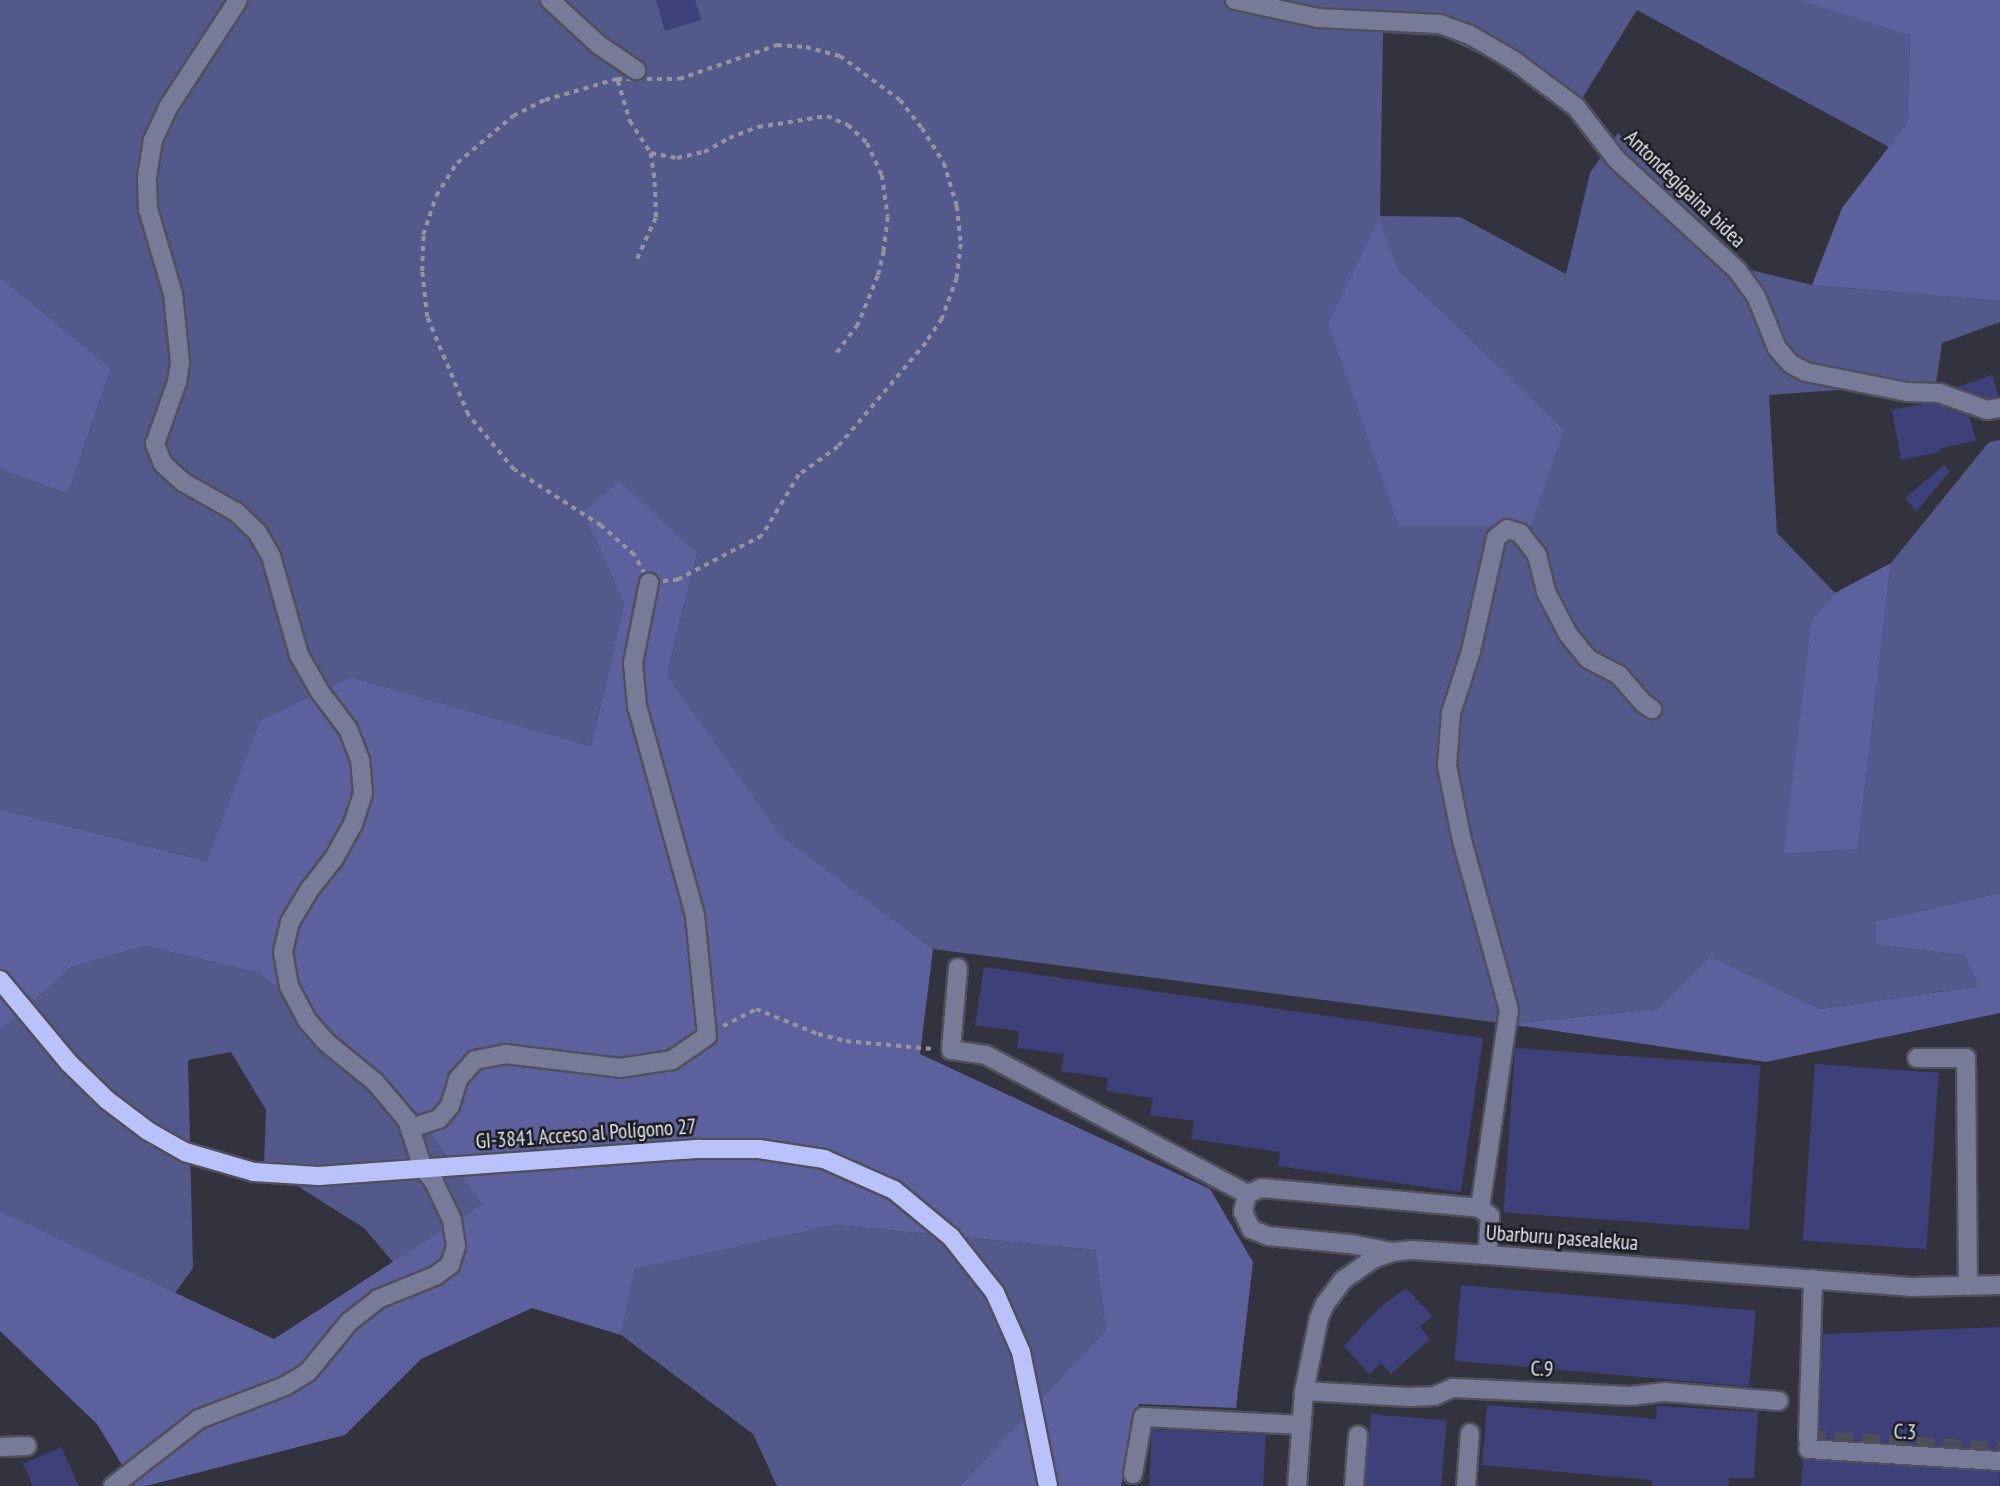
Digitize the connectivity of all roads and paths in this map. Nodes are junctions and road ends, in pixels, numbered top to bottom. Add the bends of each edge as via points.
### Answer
1 (238, 0) edge
2 (550, 0) edge
3 (1235, 0) edge
4 (599, 45) junction
5 (636, 70) dead end
6 (617, 79) junction
7 (651, 153) junction
8 (636, 262) dead end
9 (835, 356) dead end
10 (2000, 408) edge
11 (649, 583) junction
12 (1653, 709) dead end
13 (958, 968) dead end
14 (0, 980) edge
15 (707, 1036) junction
16 (951, 1050) junction
17 (1917, 1058) dead end
18 (411, 1128) junction
19 (423, 1168) junction
20 (1247, 1194) junction
21 (1480, 1208) junction
22 (1392, 1252) junction
23 (1488, 1255) junction
24 (1813, 1279) junction
25 (2000, 1285) edge
26 (1968, 1286) junction
27 (1304, 1391) junction
28 (1779, 1401) dead end
29 (1302, 1425) junction
30 (1470, 1433) dead end
31 (1358, 1435) dead end
32 (27, 1446) dead end
33 (0, 1447) edge
34 (2000, 1461) edge
35 (1133, 1474) dead end
36 (113, 1486) edge
37 (1048, 1486) edge
38 (1297, 1486) edge
39 (1353, 1486) edge
40 (1466, 1486) edge

1 - 18 street via 169,106 153,141 148,209 173,295 180,362 155,444 163,464 183,482 236,512 257,532 271,556 299,655 348,729 360,760 363,793 353,824 290,922 283,952 289,986 307,1020 375,1082
2 - 4 street
3 - 10 street, Antondegigaina bidea via 1318,18 1440,24 1470,35 1576,107 1617,160 1737,270 1756,296 1777,348 1791,364 1806,372 1907,392 1939,393 1987,410
4 - 5 street
4 - 6 path
6 - 7 path via 630,121
6 - 11 path via 545,100 513,116 457,163 436,196 423,235 422,271 428,317 468,415 514,470 601,526 634,555
6 - 11 path via 680,79 777,45 840,56 900,100 922,128 944,163 957,206 961,244 957,278 937,327 838,447 799,475 762,536 678,580
7 - 8 path via 656,218
7 - 9 path via 677,158 704,152 758,127 827,116 848,125 867,143 882,175 888,217 884,251 858,325
11 - 15 street via 633,663 637,706 695,915
12 - 21 street via 1618,674 1588,659 1568,634 1546,592 1537,555 1520,533 1507,529 1496,538 1474,638 1451,713 1447,766 1462,841 1508,1010
13 - 16 street
14 - 19 main road, GI-3841 Acceso al Polígono 27 via 69,1063 107,1100 148,1132 186,1152 254,1172 286,1175
15 - 16 path via 756,1009 846,1041
15 - 18 street via 672,1060 620,1068 505,1054 475,1060 458,1079 450,1107 439,1119
16 - 20 street via 986,1055
17 - 26 street via 1966,1058
18 - 19 street
19 - 36 street via 452,1220 456,1247 450,1265 435,1276 378,1299 349,1322 308,1372 199,1419
19 - 37 main road, GI-3841 Acceso al Polígono 27 via 760,1149 824,1160 894,1191 951,1237 995,1293 1021,1352
20 - 21 street via 1262,1188
20 - 22 street via 1243,1212 1251,1229 1268,1236
21 - 23 street via 1490,1216
22 - 23 street, Ubarburu pasealekua
22 - 27 street, Ubarburu pasealekua via 1357,1268 1325,1304
23 - 24 street, Ubarburu pasealekua
24 - 26 street, Ubarburu pasealekua via 1911,1287
24 - 34 street, C.3 via 1808,1444
25 - 26 street, Ubarburu pasealekua
27 - 28 street, C.9 via 1409,1397 1453,1388 1631,1395 1665,1392
27 - 29 street, Ubarburu pasealekua
29 - 35 street via 1143,1417
29 - 38 street, Ubarburu pasealekua
30 - 40 street
31 - 39 street
32 - 33 street

